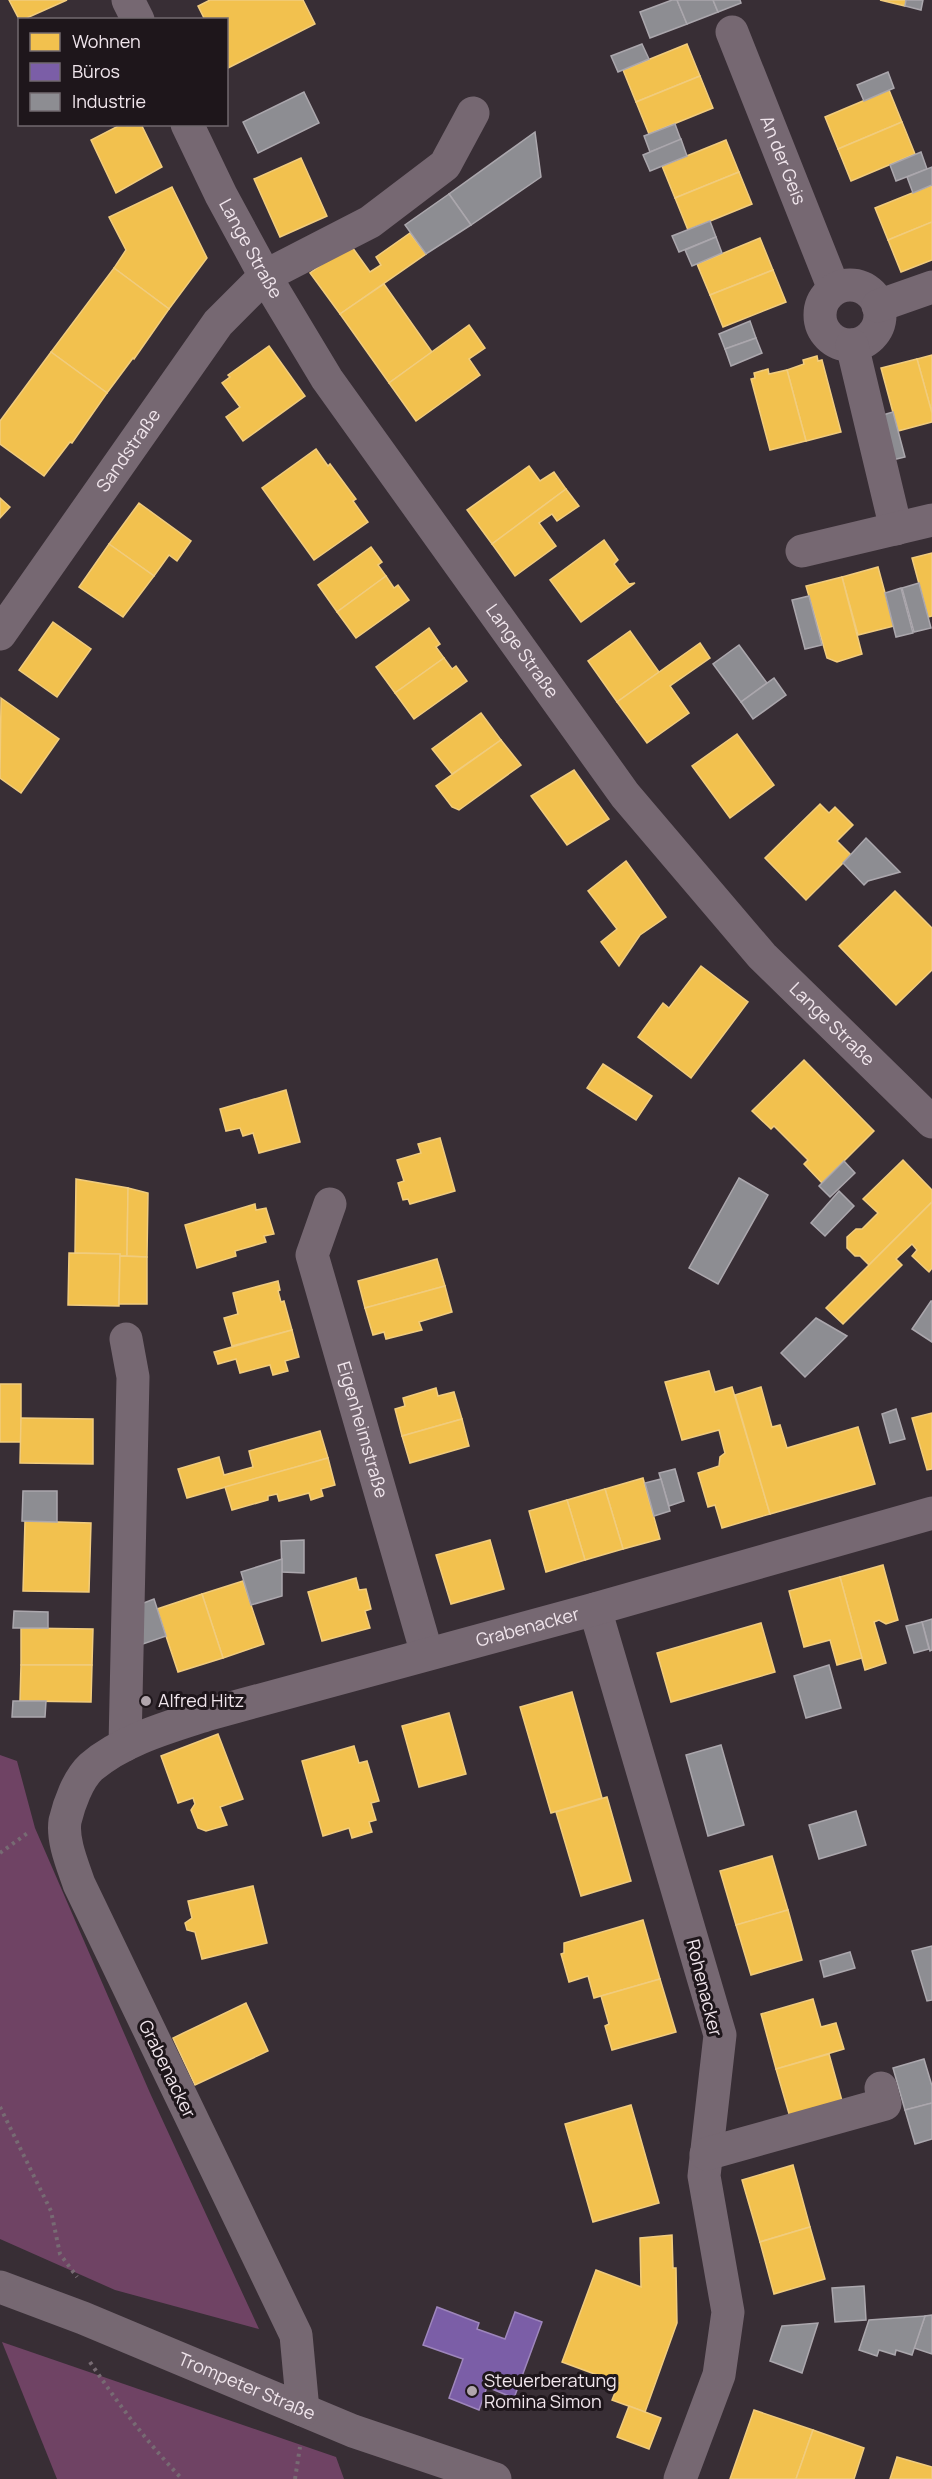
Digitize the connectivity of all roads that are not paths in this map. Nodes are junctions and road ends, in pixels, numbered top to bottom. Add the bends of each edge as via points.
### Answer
1 (732, 32) dead end
2 (473, 113) dead end
3 (189, 126) edge
4 (265, 276) junction
5 (932, 287) edge
6 (834, 289) junction
7 (879, 306) junction
8 (852, 345) junction
9 (932, 520) edge
10 (896, 529) junction
11 (802, 551) dead end
12 (0, 634) edge
13 (932, 1122) edge
14 (330, 1204) dead end
15 (126, 1339) dead end
16 (932, 1512) edge
17 (595, 1609) junction
18 (427, 1654) junction
19 (125, 1745) junction
20 (881, 2088) dead end
21 (706, 2154) junction
22 (0, 2287) edge
23 (303, 2410) junction
24 (495, 2479) edge
25 (680, 2479) edge

1 - 6 street, An der Geis
2 - 4 street, Sandstraße via 445,165 370,222
3 - 4 street, Lange Straße
4 - 12 street, Sandstraße via 218,323
4 - 13 street, Lange Straße via 327,379 625,795 762,956
5 - 7 street
6 - 7 street via 852,285 863,288
6 - 8 street via 822,302 821,325 836,343
7 - 8 street via 877,328 870,338
8 - 10 street
9 - 10 street
10 - 11 street
14 - 18 street, Eigenheimstraße via 312,1255
15 - 19 street via 134,1377
16 - 17 street, Grabenacker
17 - 18 street, Grabenacker
17 - 21 street, Rohenacker via 720,2035
18 - 19 street, Grabenacker via 209,1714
19 - 23 street, Grabenacker via 91,1768 80,1782 65,1822 71,1861 296,2335
20 - 21 street via 885,2104
21 - 25 street, Rohenacker via 704,2176 728,2312 719,2375
22 - 23 street, Trompeter Straße
23 - 24 street, Trompeter Straße

